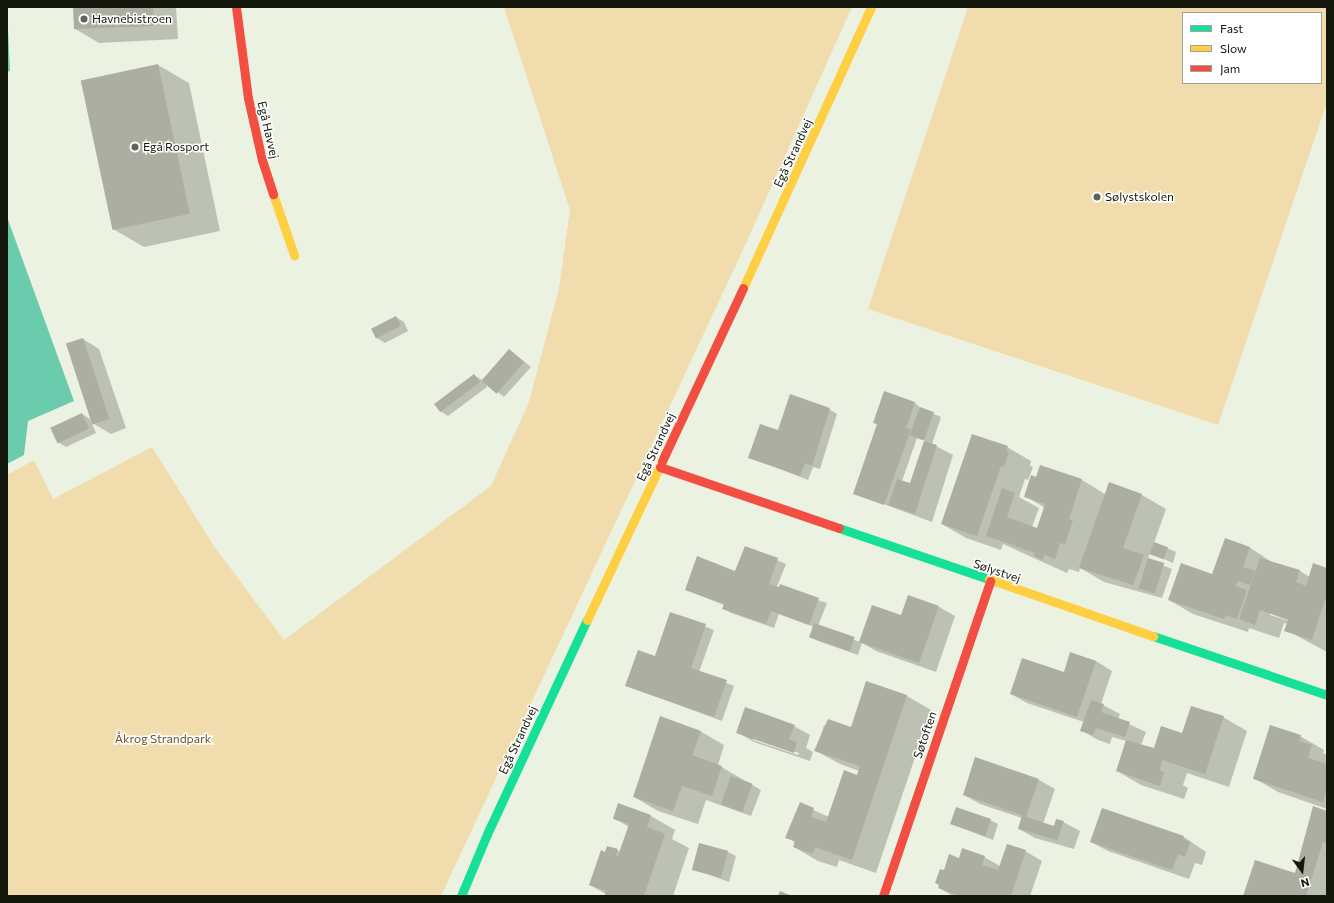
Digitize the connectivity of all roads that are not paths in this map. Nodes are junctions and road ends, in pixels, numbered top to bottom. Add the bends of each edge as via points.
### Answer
1 (236, 7) edge
2 (871, 7) edge
3 (294, 255) dead end
4 (660, 468) junction
5 (990, 581) junction
6 (1327, 696) edge
7 (461, 896) edge
8 (883, 896) edge

1 - 3 street, Egå Havvej via 248,98 262,160
2 - 4 street, Egå Strandvej
4 - 5 street, Sølystvej
4 - 7 street, Egå Strandvej
5 - 6 street, Sølystvej
5 - 8 street, Søtoften

